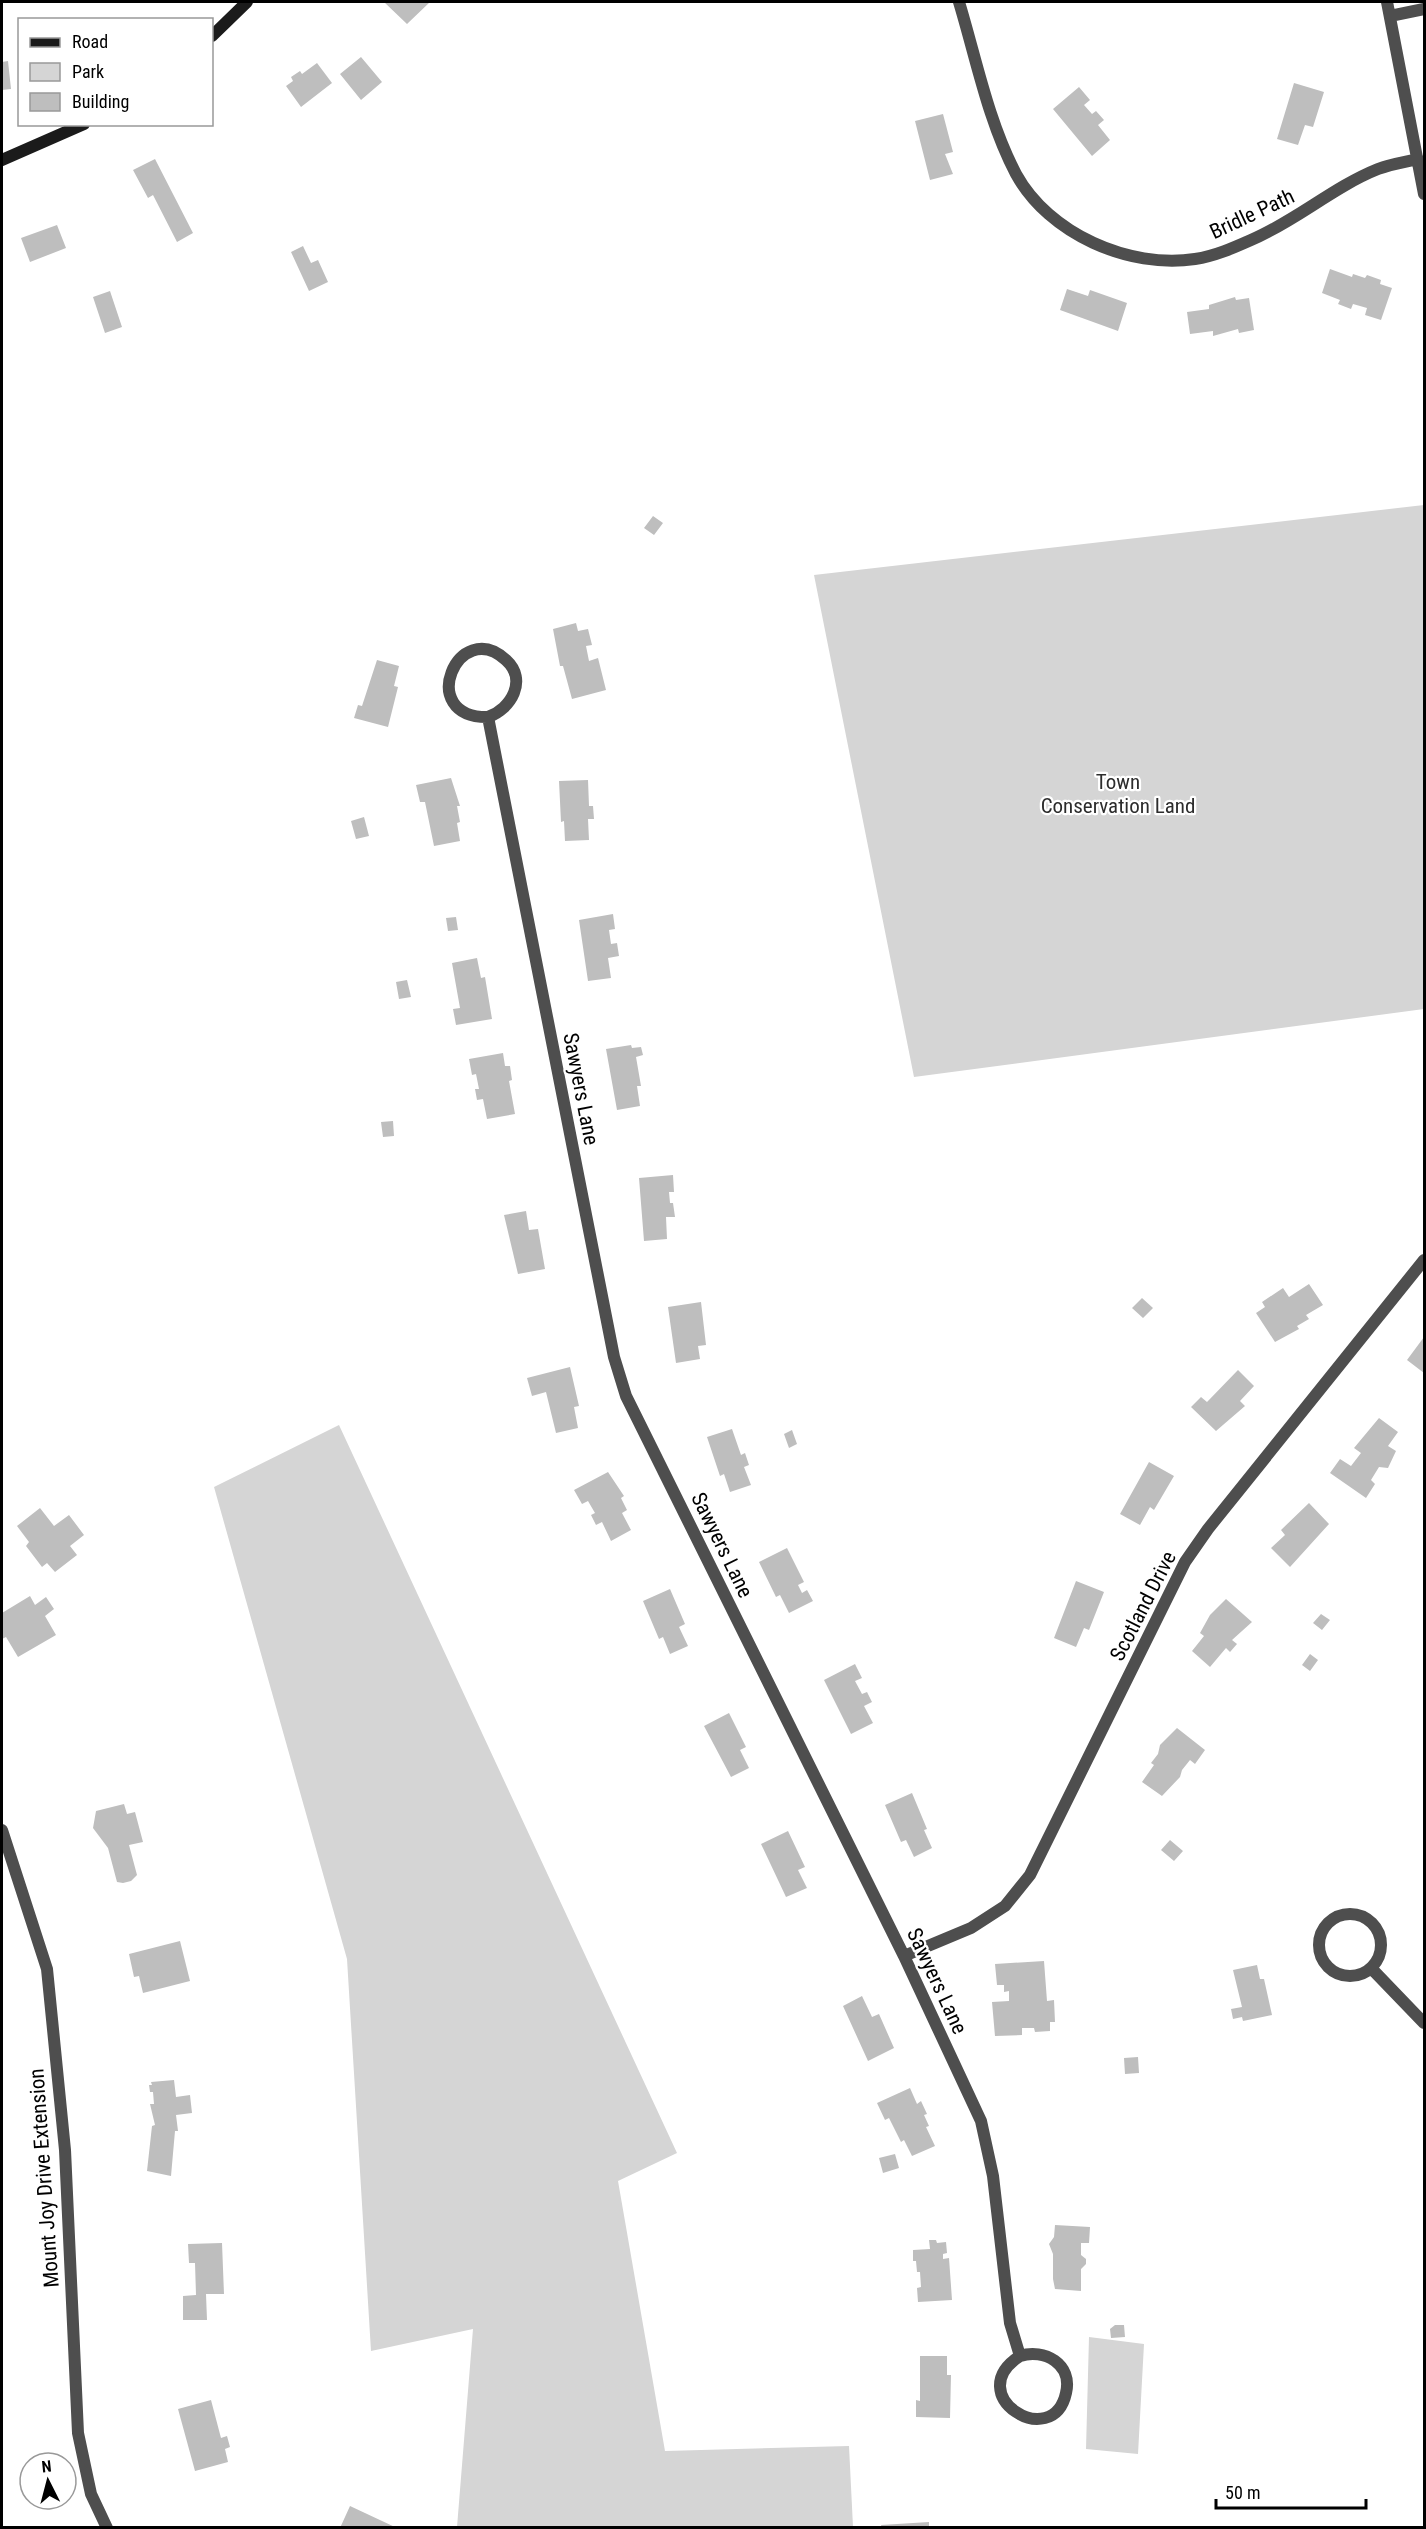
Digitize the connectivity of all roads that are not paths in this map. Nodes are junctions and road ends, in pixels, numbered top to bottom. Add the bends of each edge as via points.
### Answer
1 (247, 2) edge
2 (959, 2) edge
3 (1387, 2) edge
4 (1425, 9) edge
5 (1390, 16) junction
6 (213, 35) edge
7 (79, 126) edge
8 (1418, 159) junction
9 (2, 160) edge
10 (1425, 194) edge
11 (488, 717) junction
12 (1425, 1260) edge
13 (2, 1830) edge
14 (904, 1956) junction
15 (1371, 1968) junction
16 (1425, 2023) edge
17 (1020, 2356) junction
18 (107, 2528) edge

1 - 6 main road
2 - 8 street, Bridle Path via 997,128 1017,176 1057,221 1086,240 1112,250 1166,260 1217,254 1254,240 1379,169
3 - 5 street
4 - 5 street
5 - 8 street
7 - 9 main road
8 - 10 street
11 - 11 street via 466,713 448,688 452,667 468,652 501,655 509,663 516,685 508,706
11 - 14 street, Sawyers Lane via 612,1346 626,1396
12 - 14 street, Scotland Drive via 1185,1562 1030,1875 1005,1906 971,1928
13 - 18 street, Mount Joy Drive Extension via 47,1969 65,2150 78,2433 92,2494
14 - 17 street, Sawyers Lane via 981,2121 991,2165 1010,2323
15 - 15 street via 1352,1976 1332,1971 1325,1964 1319,1944 1327,1925 1335,1918 1354,1914 1372,1923 1381,1941 1381,1951
15 - 16 street
17 - 17 street via 1011,2362 1001,2381 1005,2402 1012,2411 1032,2419 1053,2414 1068,2385 1060,2365 1041,2353

